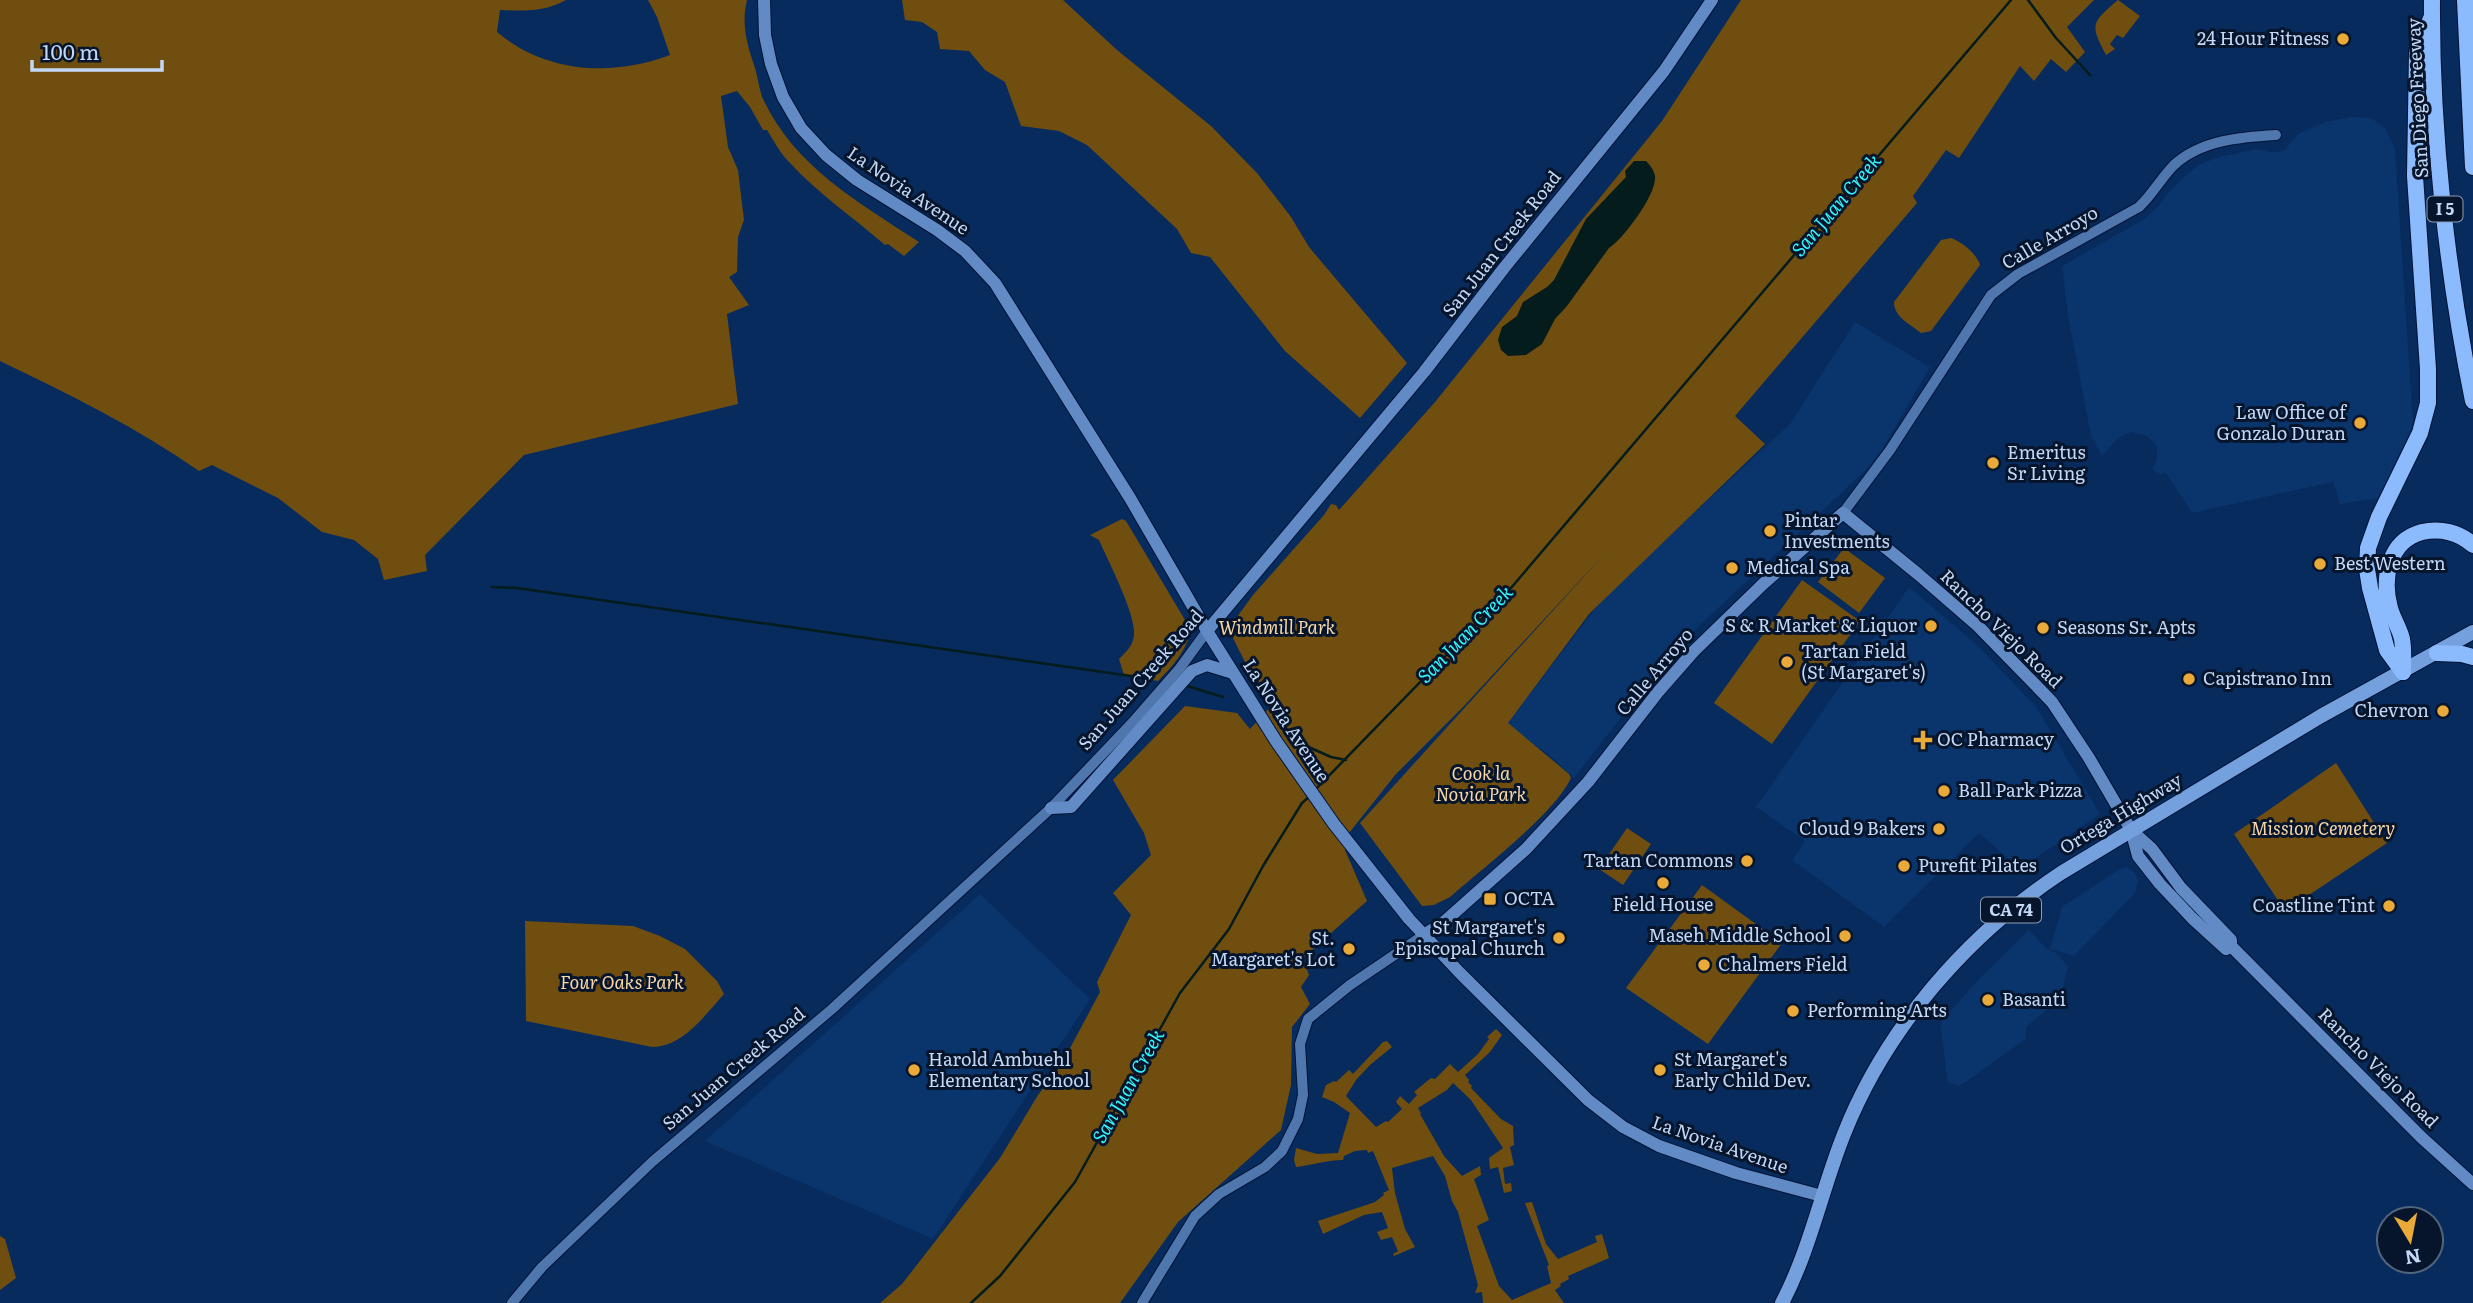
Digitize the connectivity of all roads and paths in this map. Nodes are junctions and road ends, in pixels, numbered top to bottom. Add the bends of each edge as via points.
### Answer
1 (764, 0) edge
2 (1712, 0) edge
3 (2466, 0) edge
4 (2432, 8) edge
5 (2468, 88) junction
6 (2473, 110) edge
7 (2276, 135) dead end
8 (2473, 167) edge
9 (2473, 401) edge
10 (1843, 513) junction
11 (2473, 545) edge
12 (1207, 631) junction
13 (2473, 632) edge
14 (2437, 653) junction
15 (2473, 657) edge
16 (2403, 672) junction
17 (1233, 673) junction
18 (1051, 808) junction
19 (2131, 830) junction
20 (1424, 934) junction
21 (2473, 1184) edge
22 (1822, 1196) junction
23 (512, 1303) edge
24 (1142, 1303) edge
25 (1782, 1303) edge

1 - 12 main road, La Novia Avenue via 771,64 801,128 857,180 965,251 995,283
2 - 12 main road, San Juan Creek Road via 1664,71 1424,372
3 - 5 highway
4 - 9 highway, San Diego Freeway / I 5 via 2437,144
4 - 16 highway via 2417,52 2415,176 2428,403 2420,433 2379,517 2368,548 2367,569 2387,650
5 - 6 highway
5 - 8 highway
7 - 10 street, Calle Arroyo via 2225,141 2193,151 2175,164 2140,206 2018,274 1991,295
10 - 19 main road, Rancho Viejo Road via 1978,626 2052,702
10 - 20 main road, Calle Arroyo via 1675,671 1588,782 1526,849 1444,922
11 - 16 highway via 2451,532 2429,530 2405,540 2392,557 2386,592 2402,639
12 - 17 main road, La Novia Avenue
12 - 18 street, San Juan Creek Road via 1132,723
13 - 14 main road, Ortega Highway / CA 74
14 - 15 highway
14 - 16 main road, Ortega Highway / CA 74
16 - 19 main road, Ortega Highway / CA 74 via 2320,716
17 - 18 main road via 1207,665 1192,671 1071,807
17 - 20 main road, La Novia Avenue via 1335,824
18 - 23 street, San Juan Creek Road via 830,1011 652,1162 542,1267
19 - 21 main road, Rancho Viejo Road via 2138,856 2192,918 2226,949 2231,946
19 - 22 main road, Ortega Highway / CA 74 via 2032,892 1965,952 1927,994 1860,1096
20 - 22 main road, La Novia Avenue via 1588,1100 1623,1127 1659,1146 1736,1173
20 - 24 street, Calle Arroyo via 1308,1018 1300,1044 1303,1095 1298,1119 1282,1151 1195,1216
22 - 25 main road, Ortega Highway / CA 74

